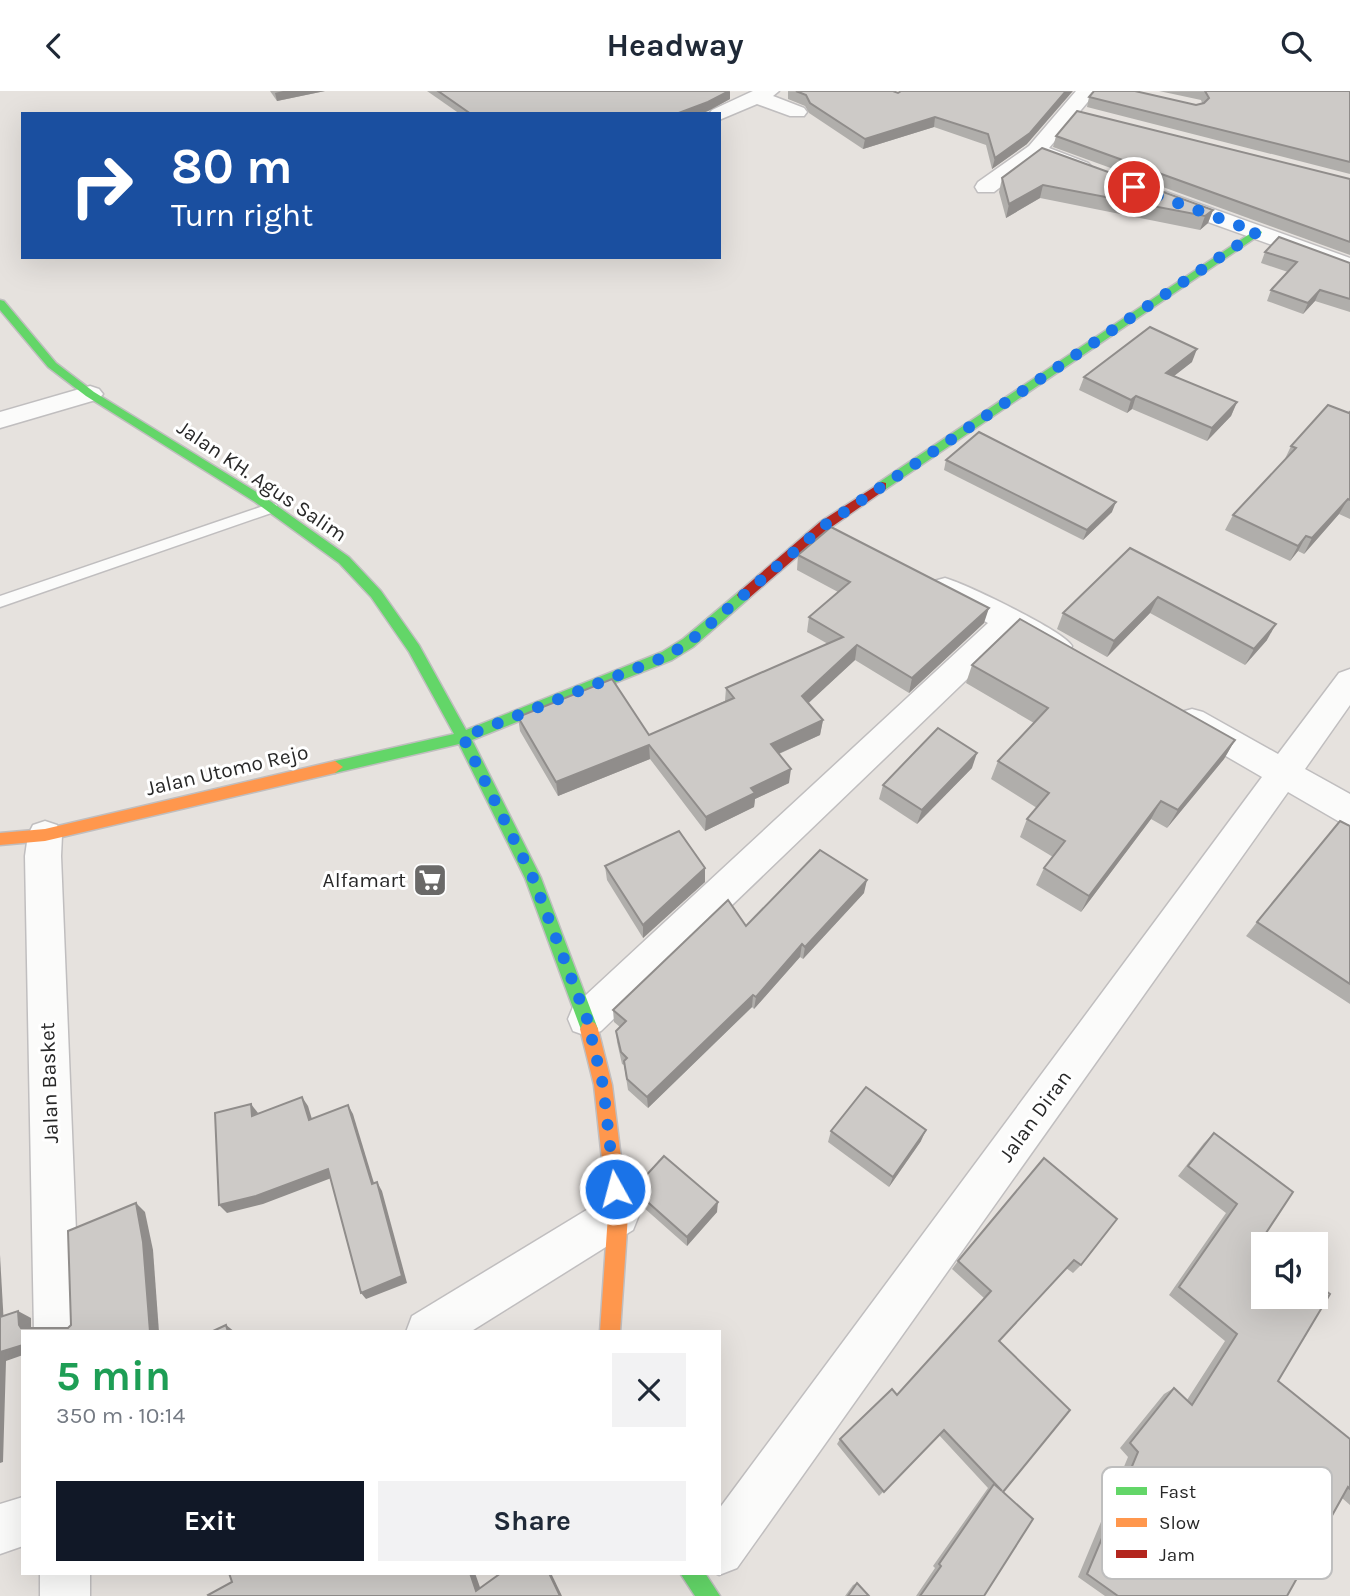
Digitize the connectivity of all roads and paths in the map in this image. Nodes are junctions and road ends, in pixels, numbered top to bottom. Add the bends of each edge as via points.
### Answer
1 (712, 91) edge
2 (1087, 91) edge
3 (745, 106) edge
4 (1069, 112) junction
5 (1096, 119) edge
6 (775, 123) dead end
7 (1036, 150) junction
8 (1101, 174) edge
9 (986, 187) dead end
10 (1140, 189) edge
11 (1257, 232) junction
12 (1350, 266) edge
13 (0, 303) edge
14 (90, 394) junction
15 (0, 420) edge
16 (272, 508) junction
17 (825, 525) junction
18 (859, 543) edge
19 (917, 573) edge
20 (0, 603) edge
21 (1010, 619) junction
22 (1082, 659) edge
23 (1350, 681) edge
24 (1166, 706) edge
25 (463, 737) junction
26 (1285, 772) junction
27 (1350, 811) edge
28 (45, 835) junction
29 (0, 839) edge
30 (587, 1019) junction
31 (618, 1215) junction
32 (57, 1330) edge
33 (431, 1330) edge
34 (610, 1330) edge
35 (21, 1522) edge
36 (0, 1529) edge
37 (721, 1552) edge
38 (65, 1575) edge
39 (65, 1596) edge

1 - 3 street
2 - 4 street
3 - 6 street via 797,112
4 - 5 street
4 - 7 street
7 - 8 street
7 - 9 street
10 - 11 street
11 - 12 street
11 - 17 street, Jalan Utomo Rejo
13 - 14 street, Jalan KH. Agus Salim via 52,365
14 - 15 street
14 - 16 street, Jalan KH. Agus Salim
16 - 20 lane
16 - 25 street, Jalan KH. Agus Salim via 344,560 376,594 414,649
17 - 18 street
17 - 25 street, Jalan Utomo Rejo via 667,656
19 - 21 street
21 - 22 street
21 - 30 street
23 - 26 street, Jalan Diran
24 - 26 street
25 - 28 street, Jalan Utomo Rejo
25 - 30 street, Jalan KH. Agus Salim via 533,878
26 - 27 street
26 - 37 street, Jalan Diran
28 - 29 street, Jalan Utomo Rejo
28 - 32 street, Jalan Basket
30 - 31 street, Jalan KH. Agus Salim via 603,1085
31 - 33 street
31 - 34 street, Jalan KH. Agus Salim
35 - 36 street
38 - 39 street

